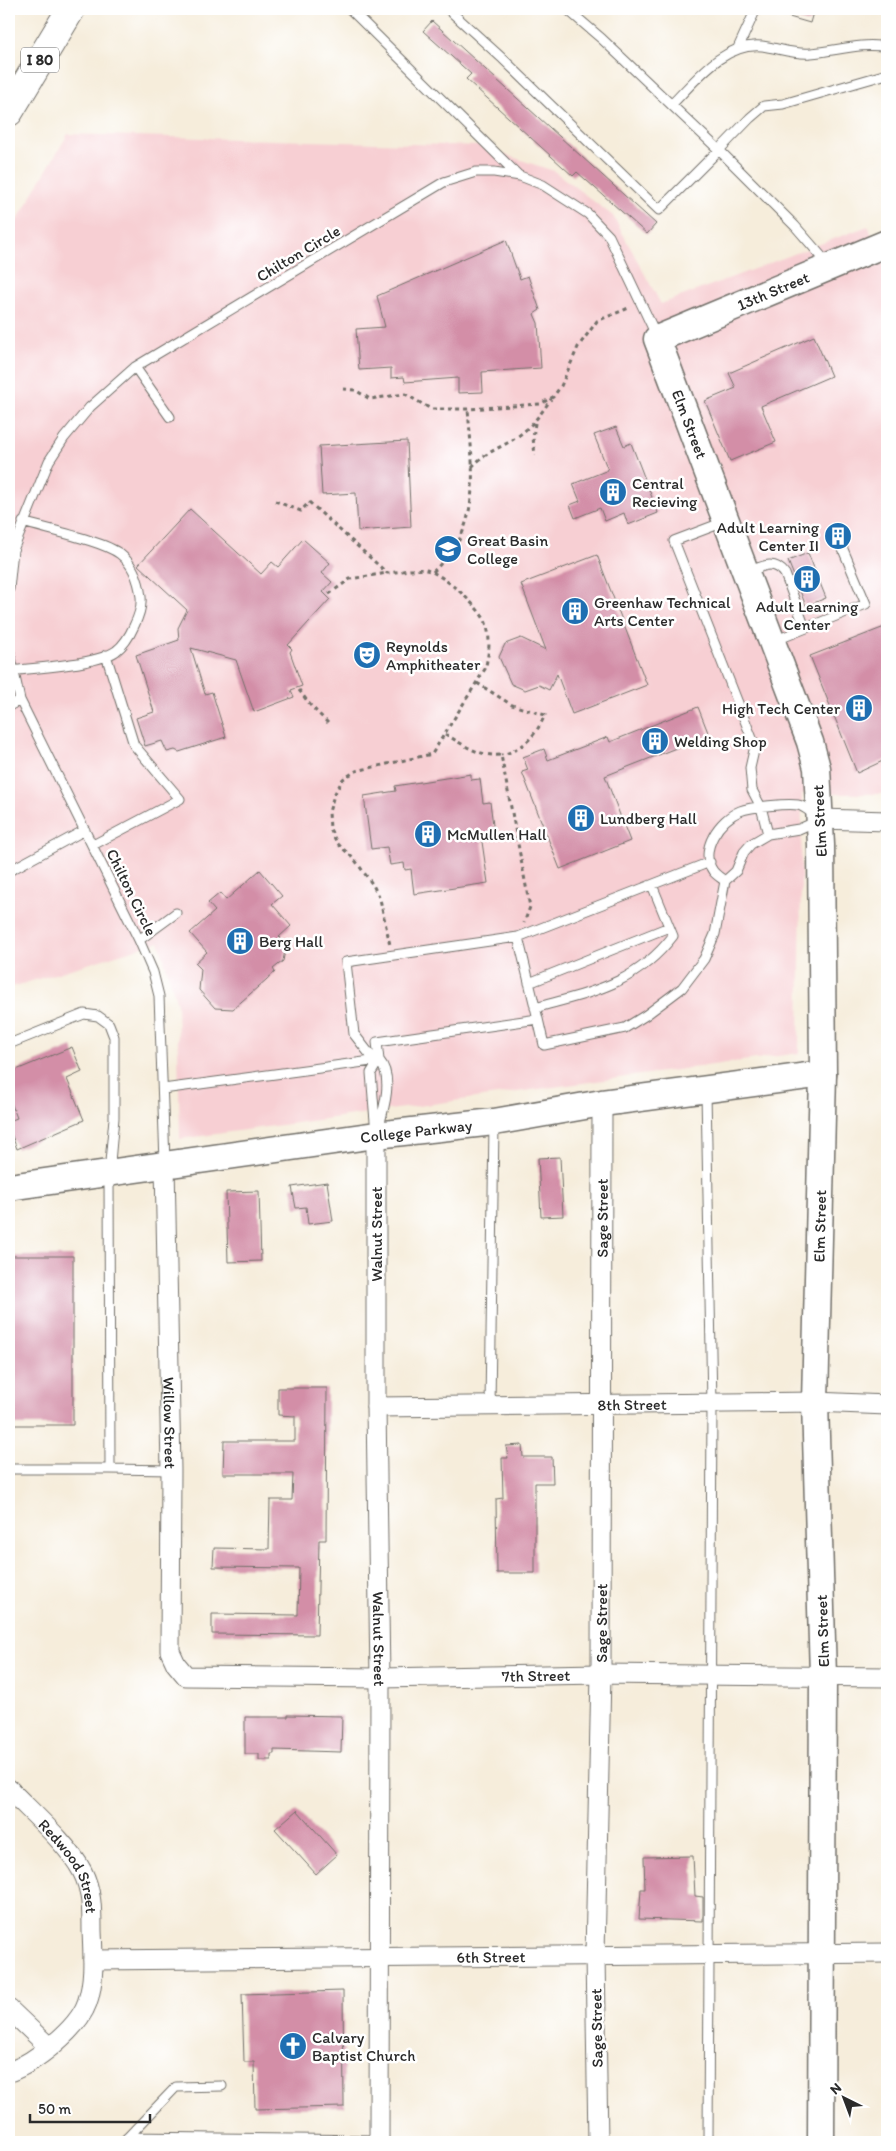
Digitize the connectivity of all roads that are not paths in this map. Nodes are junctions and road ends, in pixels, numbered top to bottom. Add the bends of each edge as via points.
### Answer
1 (71, 9) edge
2 (350, 9) edge
3 (448, 9) edge
4 (567, 9) edge
5 (756, 9) edge
6 (887, 47) edge
7 (738, 48) junction
8 (887, 74) edge
9 (672, 104) junction
10 (9, 112) edge
11 (719, 150) junction
12 (520, 176) junction
13 (887, 243) edge
14 (830, 266) junction
15 (657, 339) junction
16 (135, 367) junction
17 (170, 417) dead end
18 (726, 521) junction
19 (23, 522) junction
20 (842, 547) dead end
21 (746, 573) junction
22 (9, 589) edge
23 (805, 628) junction
24 (772, 642) junction
25 (9, 648) edge
26 (106, 656) junction
27 (12, 671) junction
28 (20, 700) junction
29 (9, 706) edge
30 (761, 807) junction
31 (821, 819) junction
32 (887, 821) edge
33 (85, 830) junction
34 (768, 834) junction
35 (93, 845) junction
36 (710, 862) junction
37 (9, 871) edge
38 (725, 881) junction
39 (652, 885) junction
40 (176, 913) dead end
41 (670, 927) junction
42 (518, 937) junction
43 (139, 940) junction
44 (529, 983) junction
45 (535, 1008) junction
46 (538, 1019) junction
47 (9, 1044) edge
48 (377, 1060) junction
49 (823, 1074) junction
50 (163, 1089) junction
51 (706, 1090) junction
52 (602, 1103) junction
53 (494, 1122) junction
54 (376, 1135) junction
55 (165, 1165) junction
56 (109, 1173) junction
57 (9, 1187) edge
58 (816, 1402) junction
59 (712, 1404) junction
60 (887, 1405) edge
61 (490, 1406) junction
62 (600, 1406) junction
63 (376, 1407) junction
64 (9, 1469) edge
65 (110, 1469) junction
66 (171, 1470) junction
67 (601, 1674) junction
68 (710, 1675) junction
69 (186, 1676) joint
70 (823, 1676) junction
71 (887, 1677) edge
72 (380, 1678) junction
73 (9, 1789) edge
74 (822, 1952) junction
75 (887, 1952) edge
76 (709, 1954) junction
77 (595, 1955) junction
78 (378, 1958) junction
79 (93, 1960) junction
80 (9, 2009) edge
81 (49, 2047) junction
82 (9, 2072) edge
83 (222, 2086) dead end
84 (126, 2140) edge
85 (379, 2141) edge
86 (598, 2142) edge
87 (708, 2142) edge
88 (821, 2142) edge

1 - 10 highway, I 80
2 - 12 lane
3 - 11 lane via 659,210
4 - 9 lane
5 - 7 lane
6 - 7 lane via 873,44 810,54 762,46
7 - 9 lane via 715,62
8 - 11 lane via 783,104 764,106
9 - 11 lane
11 - 14 lane
12 - 15 lane, Chilton Circle via 543,184 588,214 609,236
12 - 16 lane, Chilton Circle via 476,172 444,182
13 - 14 street, 13th Street
14 - 15 street, 13th Street
15 - 18 street, Elm Street
16 - 17 lane
16 - 19 lane, Chilton Circle via 90,406 64,438 49,461
18 - 21 street, Elm Street
18 - 30 lane via 674,541 755,746 750,768 752,790
19 - 22 lane, Chilton Circle via 13,550
19 - 26 lane via 106,547 131,565 142,601 138,618 129,636 117,650
20 - 23 lane via 866,604
21 - 23 lane via 767,565 774,564 780,568
21 - 24 street, Elm Street
23 - 24 lane
24 - 31 street, Elm Street via 817,768
25 - 27 lane, Chilton Circle
26 - 27 lane
26 - 35 lane via 134,745 180,799
27 - 28 lane, Chilton Circle
28 - 29 lane
28 - 33 lane, Chilton Circle
30 - 31 lane via 799,805
30 - 34 lane
30 - 36 lane via 741,811 724,821 714,835 708,854
31 - 32 street
31 - 34 lane via 800,829
31 - 49 street, Elm Street
33 - 35 lane, Chilton Circle
33 - 37 lane
34 - 38 lane via 751,844 736,871
35 - 43 lane, Chilton Circle
36 - 38 lane via 713,870
36 - 39 lane
38 - 46 lane via 715,934 704,959 682,988 646,1015 625,1028 544,1045
39 - 41 lane
39 - 42 lane
40 - 43 lane
41 - 44 lane
41 - 45 lane via 673,936 638,971 612,985
42 - 44 lane
42 - 48 lane via 346,962 354,1034
43 - 50 lane, Chilton Circle via 159,996
44 - 45 lane
45 - 46 lane
46 - 48 lane via 377,1042
47 - 56 lane via 84,1014 98,1016 109,1024 114,1037 114,1118
48 - 50 lane
48 - 54 lane via 371,1073
48 - 54 lane via 385,1067 387,1100
49 - 51 street, College Parkway
49 - 58 street, Elm Street
50 - 55 lane, Chilton Circle
51 - 52 street, College Parkway
51 - 59 lane
52 - 53 street, College Parkway
52 - 62 street, Sage Street
53 - 54 street, College Parkway
53 - 61 lane
54 - 55 street, College Parkway
54 - 63 street, Walnut Street
55 - 56 street, College Parkway
55 - 66 street, Willow Street
56 - 57 street, College Parkway
56 - 65 lane
58 - 59 street, 8th Street
58 - 60 street, 8th Street
58 - 70 street, Elm Street
59 - 62 street, 8th Street
59 - 68 lane
61 - 62 street, 8th Street
61 - 63 street, 8th Street
62 - 67 street, Sage Street
63 - 72 street, Walnut Street
64 - 65 lane
65 - 66 lane
66 - 69 street, Willow Street via 170,1652
67 - 68 street, 7th Street
67 - 72 street, 7th Street
67 - 77 street, Sage Street
68 - 70 street, 7th Street
68 - 76 lane
69 - 72 street, 7th Street
70 - 71 street, 7th Street
70 - 74 street, Elm Street
72 - 78 street, Walnut Street
73 - 79 street, Redwood Street via 82,1871 92,1900
74 - 75 street, 6th Street
74 - 76 street, 6th Street
74 - 88 street, Elm Street
76 - 77 street, 6th Street
76 - 87 lane
77 - 78 street, 6th Street
77 - 86 street, Sage Street
78 - 79 street, 6th Street
78 - 85 street, Walnut Street
79 - 81 street, Redwood Street via 87,2004 78,2020
80 - 81 street
81 - 82 street, Redwood Street via 23,2067
83 - 84 lane via 176,2087
84 - 85 lane

